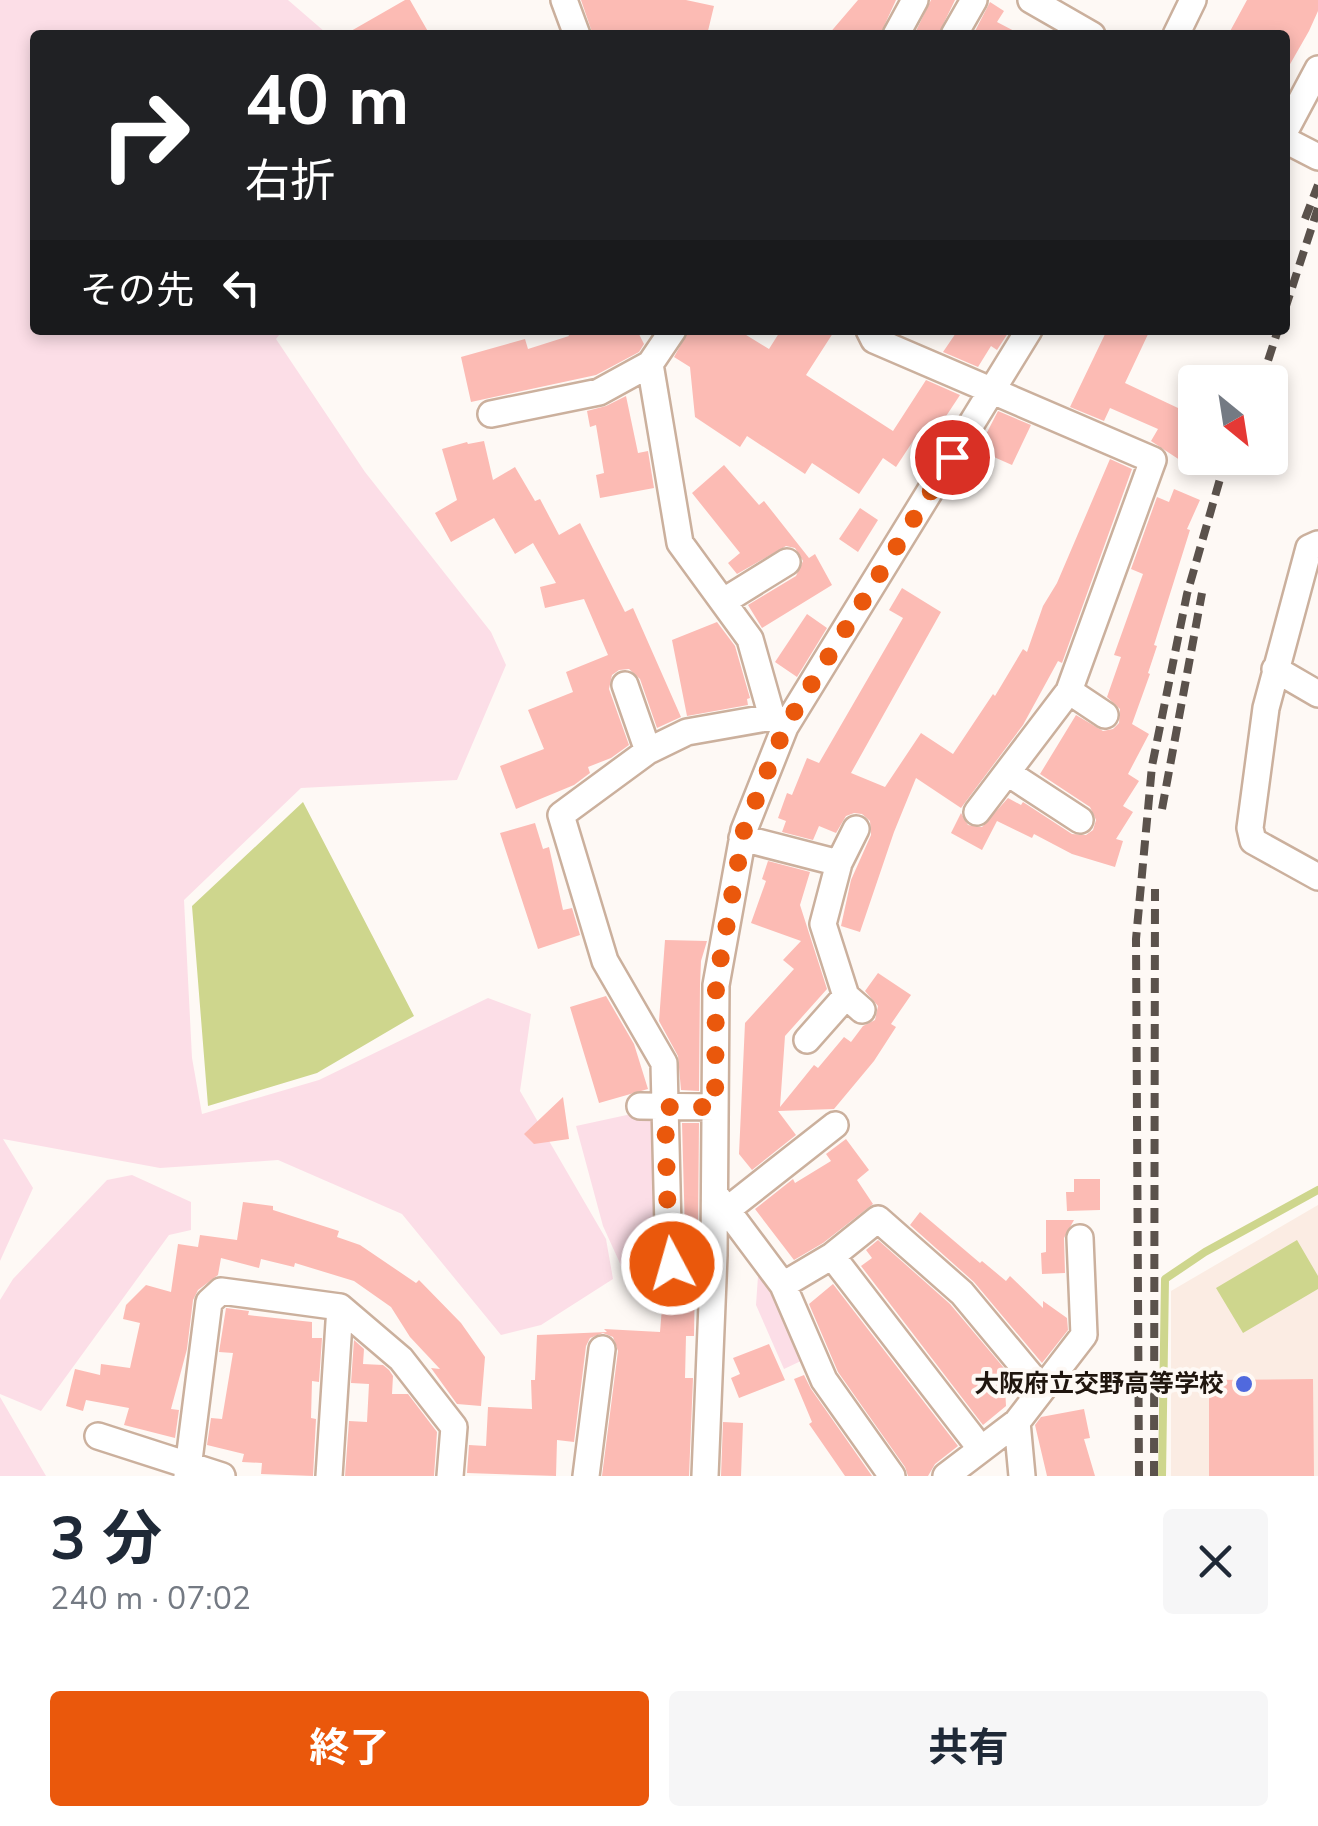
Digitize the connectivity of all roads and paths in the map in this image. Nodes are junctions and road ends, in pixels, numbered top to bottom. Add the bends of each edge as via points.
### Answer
1 (564, 0) edge
2 (915, 0) edge
3 (974, 0) edge
4 (1031, 0) edge
5 (1192, 0) edge
6 (575, 30) edge
7 (899, 30) edge
8 (957, 30) edge
9 (1083, 30) edge
10 (1178, 30) edge
11 (1318, 69) edge
12 (1290, 131) edge
13 (1290, 142) edge
14 (1318, 157) edge
15 (669, 335) edge
16 (872, 335) edge
17 (1026, 335) edge
18 (650, 364) junction
19 (993, 390) junction
20 (492, 414) dead end
21 (1318, 544) edge
22 (786, 562) dead end
23 (724, 601) junction
24 (1275, 669) junction
25 (625, 685) dead end
26 (1069, 691) junction
27 (1318, 694) edge
28 (1105, 714) dead end
29 (778, 722) junction
30 (648, 751) junction
31 (1008, 773) junction
32 (977, 812) dead end
33 (1080, 820) dead end
34 (856, 829) dead end
35 (742, 838) junction
36 (839, 862) junction
37 (1318, 877) edge
38 (807, 1040) dead end
39 (653, 1107) junction
40 (715, 1107) junction
41 (835, 1125) dead end
42 (721, 1202) junction
43 (1080, 1238) dead end
44 (832, 1256) junction
45 (672, 1264) dead end
46 (784, 1285) junction
47 (340, 1307) junction
48 (602, 1348) dead end
49 (1042, 1389) junction
50 (1017, 1422) junction
51 (98, 1436) dead end
52 (981, 1450) junction
53 (187, 1470) edge
54 (222, 1476) edge
55 (329, 1476) edge
56 (450, 1476) edge
57 (586, 1476) edge
58 (705, 1476) edge
59 (892, 1476) edge
60 (946, 1476) edge
61 (1022, 1476) edge

1 - 6 street
2 - 7 street
3 - 8 street
4 - 9 street
5 - 10 street
11 - 12 street
13 - 14 street
15 - 18 street
16 - 19 street
17 - 19 street
18 - 20 street via 599,392
18 - 23 street via 680,543
19 - 26 street via 1153,460
19 - 29 street
21 - 24 street via 1308,548
22 - 23 street
23 - 29 street via 750,639
24 - 27 street
24 - 37 street via 1250,828 1253,842
25 - 30 street
26 - 28 street
26 - 31 street
29 - 30 street via 687,732
29 - 35 street
30 - 39 street via 562,815 605,962 664,1063
31 - 32 street
31 - 33 street
34 - 36 street
35 - 36 street
35 - 40 street via 716,984
36 - 38 street via 822,924 854,1003
39 - 40 street
39 - 45 street
40 - 42 street
41 - 42 street
42 - 46 street
42 - 58 street
43 - 49 street via 1084,1335
44 - 46 street
44 - 49 street via 878,1219 962,1293
44 - 52 street
46 - 59 street via 824,1380
47 - 53 street via 221,1292 209,1302
47 - 55 street
47 - 56 street via 402,1359 454,1427
48 - 57 street
49 - 50 street
50 - 52 street
50 - 61 street
51 - 53 street
52 - 60 street
53 - 54 street

